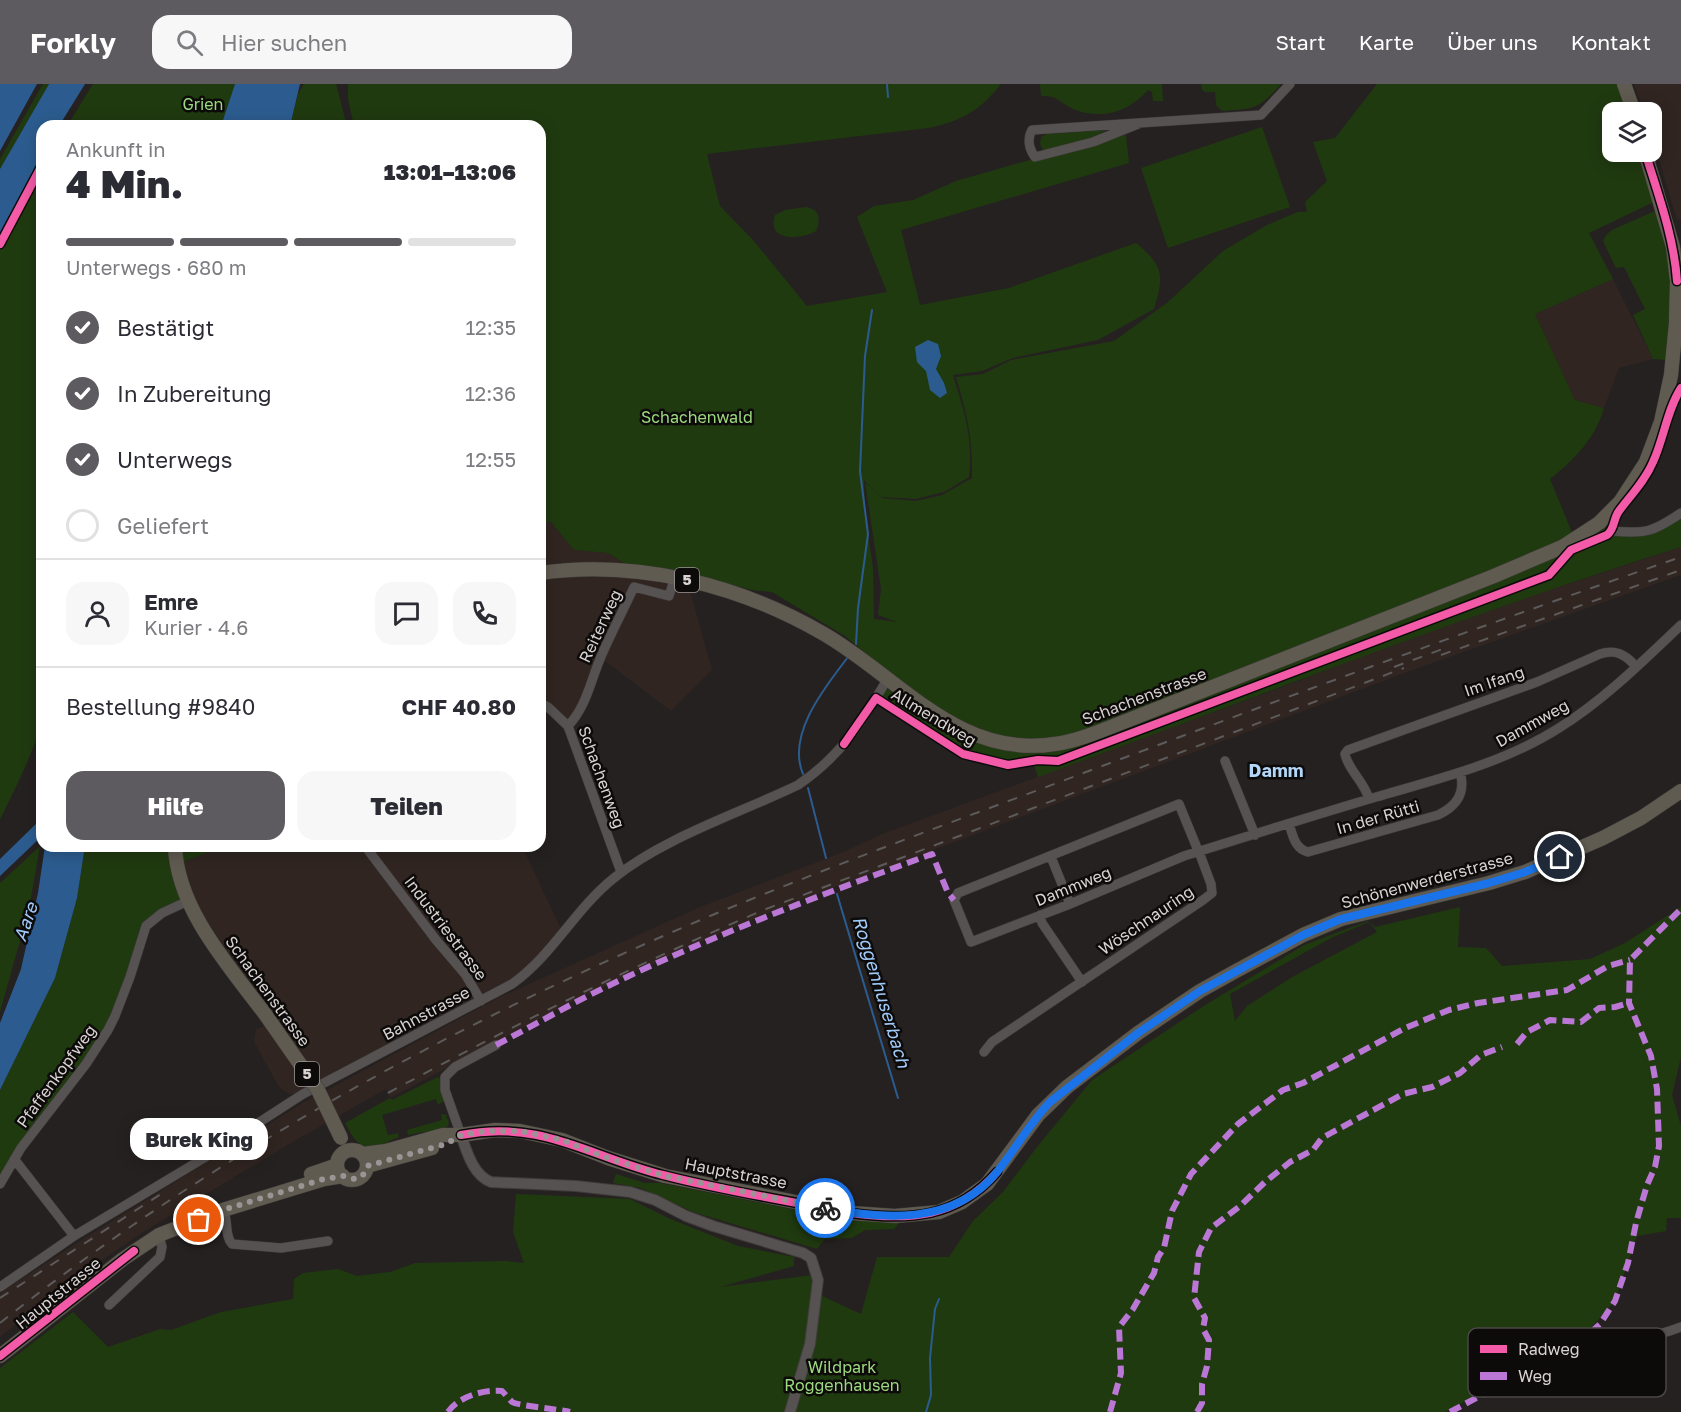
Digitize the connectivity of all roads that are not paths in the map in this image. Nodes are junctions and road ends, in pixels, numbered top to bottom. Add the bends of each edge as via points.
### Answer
1 (1290, 84) edge
2 (1624, 84) edge
3 (1630, 102) edge
4 (1138, 124) junction
5 (1649, 162) edge
6 (1676, 372) edge
7 (1681, 513) edge
8 (1612, 531) dead end
9 (546, 573) edge
10 (675, 577) junction
11 (1681, 625) edge
12 (1636, 667) junction
13 (888, 678) junction
14 (546, 706) edge
15 (568, 726) junction
16 (1225, 761) dead end
17 (1460, 772) junction
18 (1681, 791) edge
19 (1369, 799) junction
20 (1289, 824) junction
21 (1255, 835) junction
22 (176, 852) edge
23 (370, 852) edge
24 (1198, 852) junction
25 (1051, 857) junction
26 (621, 872) junction
27 (188, 901) junction
28 (1070, 904) junction
29 (1040, 915) junction
30 (971, 942) joint
31 (1082, 982) junction
32 (481, 1000) junction
33 (496, 1045) dead end
34 (984, 1052) dead end
35 (461, 1135) junction
36 (344, 1145) junction
37 (15, 1160) junction
38 (365, 1160) junction
39 (340, 1171) junction
40 (997, 1172) joint
41 (0, 1184) edge
42 (223, 1210) junction
43 (164, 1232) junction
44 (74, 1236) junction
45 (328, 1241) dead end
46 (0, 1287) edge
47 (110, 1305) dead end
48 (1681, 1327) edge
49 (1666, 1331) edge
50 (0, 1356) edge
51 (790, 1412) edge

1 - 4 street via 1261,115
2 - 3 main road
4 - 4 street via 1032,130 1030,151 1035,157 1093,142
5 - 6 main road, 5 via 1676,268
6 - 13 main road, Schachenstrasse / 5 via 1646,462 1620,502 1585,533 1494,576 1116,725 1058,744 1004,744 953,725
7 - 8 street via 1648,531
9 - 10 main road, Schachenstrasse / 5 via 608,569
10 - 13 main road, Schachenstrasse / 5 via 778,609 825,634
10 - 15 street, Reiterweg via 669,596 634,587 600,657 584,705
11 - 12 street, Dammweg
12 - 17 street, Dammweg via 1558,729 1509,754
12 - 19 street, Im Ifang via 1622,653 1610,651 1537,682 1356,746 1345,754 1346,761 1366,788
13 - 26 street, Bahnstrasse via 827,764 798,785 678,839
14 - 15 street, Schachenweg
15 - 26 street, Schachenweg
16 - 21 street
17 - 19 street, Dammweg
17 - 20 street, In der Rütti via 1463,782 1458,799 1438,815 1308,852 1295,843
18 - 40 main road, Schönenwerderstrasse via 1603,838 1525,872 1341,919 1303,935 1200,991 1067,1088 1038,1115
19 - 20 street, Dammweg
20 - 21 street, Dammweg
21 - 24 street, Dammweg
22 - 27 main road, Schachenstrasse / 5
23 - 32 street, Industriestrasse
24 - 25 street, Wöschnauring via 1179,804
24 - 28 street, Dammweg
24 - 31 street, Wöschnauring via 1212,893
25 - 28 street
25 - 30 street, Wöschnauring via 958,892 954,900
26 - 32 street, Bahnstrasse via 587,902 541,961 512,984
27 - 36 main road, Schachenstrasse / 5, bridge via 318,1090
27 - 37 street, Pfaffenkopfweg via 146,926 108,1030
28 - 29 street, Dammweg
29 - 30 street, Dammweg
29 - 31 street
31 - 34 street, Wöschnauring via 992,1042
32 - 44 street, Bahnstrasse via 303,1094
33 - 35 street via 452,1068 445,1077 445,1090
35 - 38 main road, Hauptstrasse via 446,1144
35 - 40 main road, Hauptstrasse via 495,1130 533,1133 665,1176 880,1216 949,1208 975,1194
35 - 51 street via 479,1174 490,1182 630,1192 686,1216 811,1258 818,1280 810,1344
36 - 38 main road
36 - 39 main road
37 - 41 street, Pfaffenkopfweg
37 - 44 street
38 - 39 main road via 360,1178 351,1180
39 - 42 main road, Hauptstrasse
39 - 43 main road, Hauptstrasse via 200,1211
42 - 43 main road, Hauptstrasse
42 - 45 street via 232,1244 281,1248
43 - 47 street via 160,1257
43 - 50 main road, Hauptstrasse via 123,1259
44 - 46 street, Bahnstrasse
48 - 49 street

